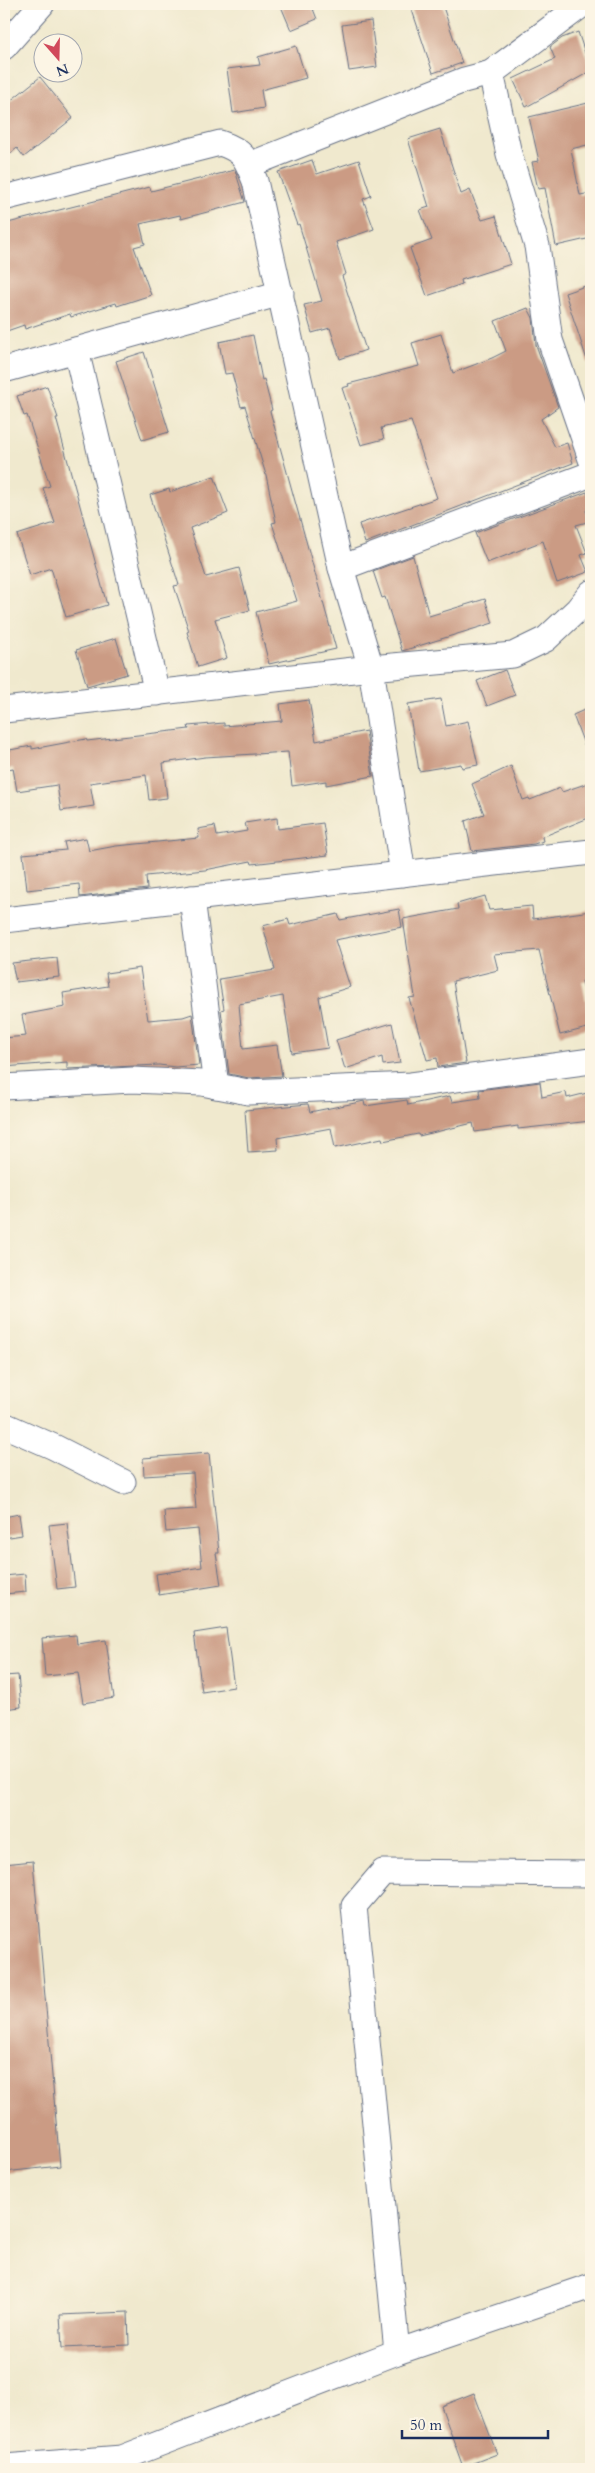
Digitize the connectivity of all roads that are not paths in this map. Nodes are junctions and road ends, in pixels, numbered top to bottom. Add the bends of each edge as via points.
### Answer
1 (42, 4) edge
2 (583, 4) edge
3 (4, 47) edge
4 (491, 73) junction
5 (249, 166) junction
6 (4, 198) edge
7 (281, 293) junction
8 (76, 350) junction
9 (4, 370) edge
10 (591, 460) edge
11 (591, 474) edge
12 (341, 568) junction
13 (591, 593) edge
14 (371, 668) junction
15 (157, 692) junction
16 (4, 710) edge
17 (591, 852) edge
18 (403, 874) junction
19 (192, 898) junction
20 (4, 919) edge
21 (591, 1061) edge
22 (216, 1086) junction
23 (4, 1087) edge
24 (4, 1425) edge
25 (123, 1482) dead end
26 (591, 1874) edge
27 (591, 2286) edge
28 (397, 2352) junction
29 (123, 2464) edge
30 (4, 2467) edge

1 - 3 street
2 - 4 street
4 - 5 street via 464,80
4 - 10 street via 509,154 536,246 550,340
5 - 6 street via 238,149 220,143
5 - 7 street
7 - 8 street
7 - 12 street
8 - 9 street
8 - 15 street
11 - 12 street
12 - 14 street
13 - 14 street via 546,639 514,655
14 - 15 street
14 - 18 street
15 - 16 street
17 - 18 street
18 - 19 street
19 - 20 street
19 - 22 street
21 - 22 street via 411,1085 248,1092
22 - 23 street via 132,1080
24 - 25 street
26 - 28 street via 383,1872 354,1906
27 - 28 street
28 - 29 street
29 - 30 street

